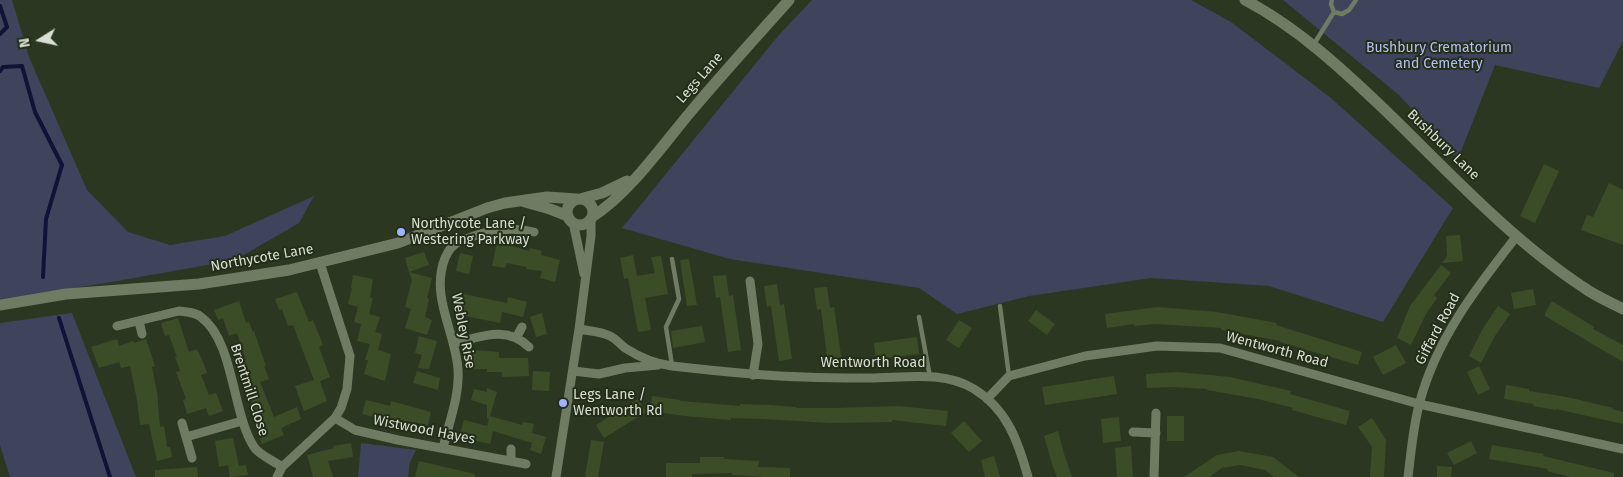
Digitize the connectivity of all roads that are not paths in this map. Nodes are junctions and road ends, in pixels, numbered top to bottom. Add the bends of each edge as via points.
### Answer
1 (789, 0) edge
2 (1245, 0) edge
3 (1332, 0) edge
4 (1356, 0) edge
5 (1334, 12) junction
6 (1314, 46) junction
7 (636, 176) junction
8 (579, 199) junction
9 (521, 201) junction
10 (591, 218) junction
11 (570, 219) junction
12 (534, 232) dead end
13 (1516, 237) junction
14 (672, 259) dead end
15 (320, 263) junction
16 (585, 281) junction
17 (750, 281) dead end
18 (0, 305) edge
19 (1000, 306) dead end
20 (1623, 308) edge
21 (919, 317) dead end
22 (139, 321) junction
23 (117, 326) dead end
24 (522, 327) dead end
25 (579, 329) junction
26 (142, 334) dead end
27 (516, 338) junction
28 (454, 343) junction
29 (529, 347) dead end
30 (661, 365) junction
31 (672, 366) junction
32 (573, 371) junction
33 (753, 375) junction
34 (1009, 376) junction
35 (930, 377) junction
36 (987, 399) junction
37 (1419, 404) junction
38 (1156, 413) dead end
39 (335, 418) junction
40 (242, 421) junction
41 (182, 423) dead end
42 (1132, 432) dead end
43 (1156, 433) junction
44 (186, 437) junction
45 (443, 448) junction
46 (511, 449) dead end
47 (1623, 450) edge
48 (192, 458) dead end
49 (511, 460) junction
50 (526, 464) dead end
51 (282, 467) junction
52 (277, 477) edge
53 (556, 477) edge
54 (1028, 477) edge
55 (1154, 477) edge
56 (1408, 477) edge

1 - 7 street, Legs Lane
2 - 6 street, Bushbury Lane
3 - 5 lane
4 - 5 lane via 1342,14
5 - 6 lane
6 - 13 street, Bushbury Lane via 1341,68
7 - 8 street, Legs Lane via 602,193
7 - 10 street, Legs Lane
8 - 9 street, Northycote Lane via 547,197
8 - 10 street via 591,205
8 - 11 street via 569,206
9 - 11 street, Northycote Lane
9 - 15 street, Northycote Lane via 488,208 398,243
10 - 11 street via 582,225
10 - 16 street
11 - 16 street
12 - 28 street, Webley Rise via 521,229 484,233 459,241 448,252 442,267 440,293
13 - 20 street, Bushbury Lane via 1584,288
13 - 37 street, Giffard Road via 1471,295 1451,328
14 - 31 lane via 678,299 666,327
15 - 18 street, Northycote Lane via 200,284 66,294
15 - 39 street via 350,356 348,389
16 - 25 street
17 - 33 street via 758,344
19 - 34 lane
21 - 35 lane
22 - 23 street, Brentmill Close
22 - 26 street
22 - 40 street, Brentmill Close via 179,311 201,316 211,327 230,368
24 - 27 street
25 - 30 street, Wentworth Road via 612,336 625,348
25 - 32 street
27 - 28 street via 493,334
27 - 29 street
28 - 45 street, Webley Rise via 457,392
30 - 31 street, Wentworth Road
30 - 32 street, Wentworth Road via 599,374
31 - 33 street, Wentworth Road
32 - 53 street
33 - 35 street, Wentworth Road
34 - 36 street
34 - 37 street, Wentworth Road via 1085,356 1157,346 1220,348
35 - 36 street, Wentworth Road via 958,382
36 - 54 street, Wentworth Road via 1013,432
37 - 47 street, Wentworth Road
37 - 56 street, Giffard Road
38 - 43 street
39 - 45 street, Wistwood Hayes via 355,430
39 - 51 street
40 - 44 street
40 - 51 street, Brentmill Close via 255,449
41 - 44 street
42 - 43 street
43 - 55 street
44 - 48 street
45 - 49 street, Wistwood Hayes
46 - 49 street
49 - 50 street, Wistwood Hayes
51 - 52 street

